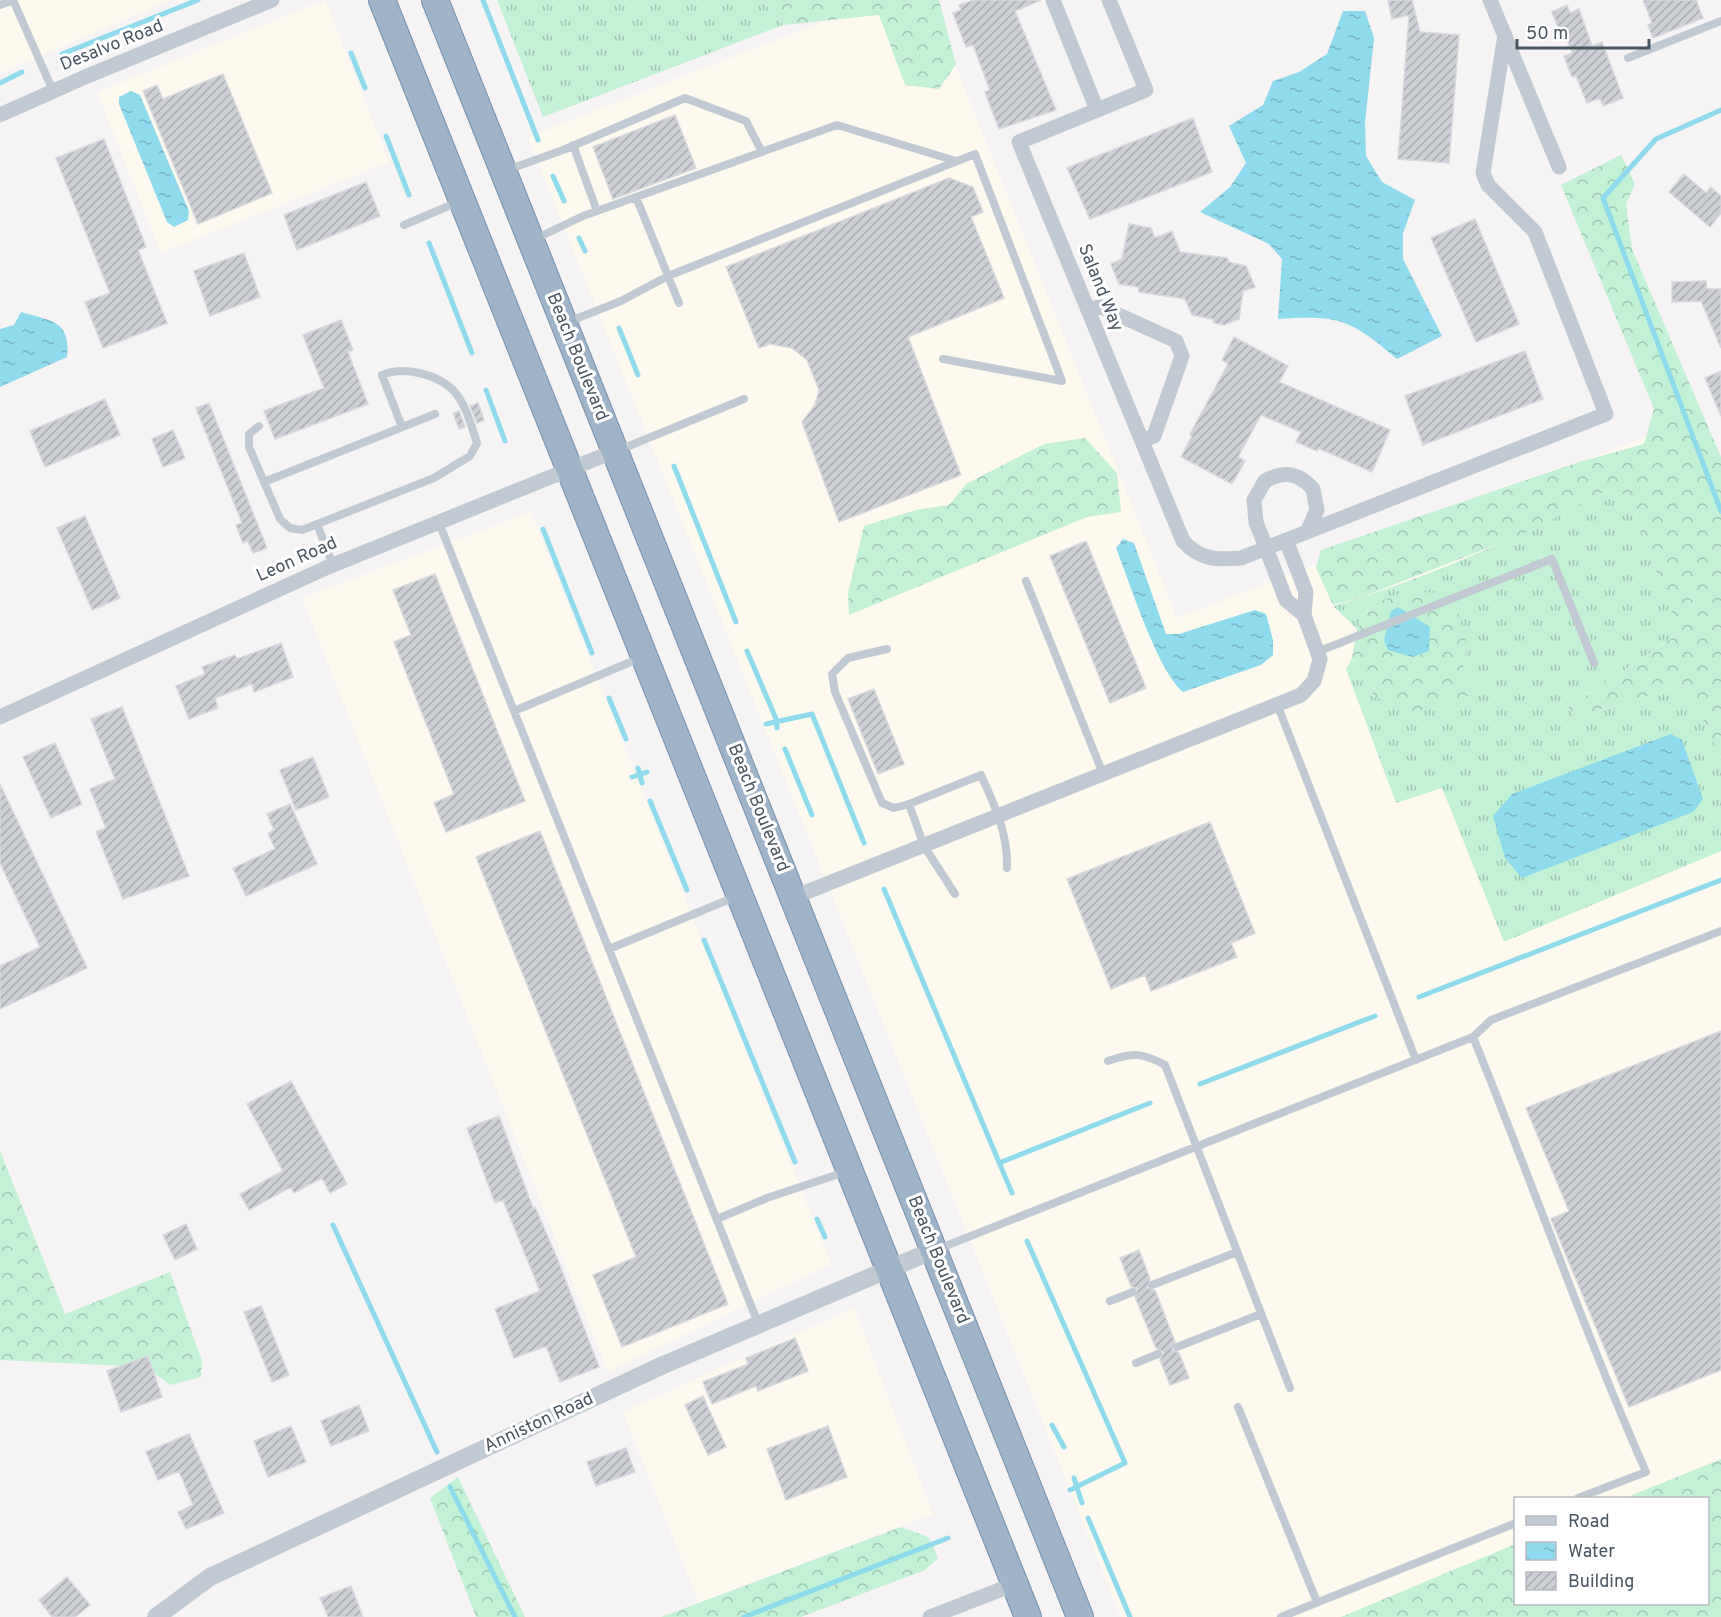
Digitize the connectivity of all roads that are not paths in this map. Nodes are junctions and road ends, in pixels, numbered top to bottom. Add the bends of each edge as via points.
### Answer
1 (13, 0) edge
2 (272, 0) edge
3 (382, 0) edge
4 (435, 0) edge
5 (1053, 0) edge
6 (1109, 0) edge
7 (1490, 0) edge
8 (0, 5) edge
9 (1721, 21) edge
10 (1505, 35) junction
11 (1628, 58) dead end
12 (53, 91) junction
13 (1097, 110) junction
14 (0, 116) edge
15 (573, 145) junction
16 (762, 152) junction
17 (956, 161) junction
18 (1559, 167) dead end
19 (503, 172) junction
20 (636, 197) junction
21 (462, 201) junction
22 (597, 211) junction
23 (404, 225) dead end
24 (531, 241) junction
25 (668, 276) junction
26 (679, 303) dead end
27 (1088, 309) junction
28 (564, 324) junction
29 (943, 358) dead end
30 (744, 399) dead end
31 (435, 414) dead end
32 (259, 426) dead end
33 (402, 427) junction
34 (1142, 441) junction
35 (615, 451) junction
36 (569, 471) junction
37 (264, 482) junction
38 (439, 523) junction
39 (317, 524) junction
40 (1307, 532) junction
41 (1286, 540) junction
42 (1266, 548) junction
43 (333, 565) junction
44 (1026, 581) dead end
45 (1304, 615) junction
46 (887, 649) dead end
47 (1317, 652) junction
48 (643, 657) junction
49 (1594, 663) dead end
50 (1277, 704) junction
51 (514, 711) junction
52 (0, 717) edge
53 (1103, 774) junction
54 (909, 804) junction
55 (999, 815) junction
56 (924, 846) junction
57 (1007, 868) dead end
58 (955, 894) dead end
59 (739, 896) junction
60 (794, 897) junction
61 (1721, 932) edge
62 (609, 949) junction
63 (1473, 1037) junction
64 (1416, 1060) junction
65 (1108, 1061) dead end
66 (1197, 1148) junction
67 (849, 1171) junction
68 (717, 1219) junction
69 (934, 1250) junction
70 (1237, 1252) junction
71 (888, 1269) junction
72 (1152, 1285) dead end
73 (1133, 1292) dead end
74 (1110, 1301) dead end
75 (1261, 1314) junction
76 (759, 1324) junction
77 (1177, 1347) dead end
78 (1158, 1354) dead end
79 (1136, 1363) dead end
80 (1290, 1388) dead end
81 (1238, 1407) dead end
82 (1581, 1497) edge
83 (1514, 1523) edge
84 (1015, 1584) junction
85 (1317, 1602) junction
86 (156, 1617) edge
87 (930, 1617) edge
88 (1028, 1617) edge
89 (1080, 1617) edge
90 (1281, 1617) edge

1 - 8 lane
1 - 12 lane
2 - 12 street, Desalvo Road
3 - 21 highway
4 - 19 highway, Beach Boulevard
5 - 13 street
6 - 13 street, Saland Way via 1146,90
7 - 10 street
9 - 11 lane
10 - 18 street
10 - 40 street, Saland Way via 1483,173 1488,185 1534,232 1606,414
12 - 14 street, Desalvo Road
13 - 27 street, Saland Way via 1019,142
15 - 16 lane via 685,98 746,121
15 - 19 lane
15 - 22 lane
16 - 17 lane via 837,125
16 - 20 lane
17 - 25 lane
17 - 29 lane via 975,154 1062,381
19 - 24 highway, Beach Boulevard
20 - 22 lane
20 - 25 lane
21 - 23 lane
21 - 36 highway
22 - 24 lane
24 - 28 highway, Beach Boulevard
25 - 26 lane
25 - 28 lane via 621,301
27 - 34 street, Saland Way
27 - 34 street via 1101,307 1176,341 1182,356 1154,436
28 - 35 highway, Beach Boulevard
30 - 35 lane
31 - 33 lane
32 - 37 lane via 249,434 249,447
33 - 37 lane
33 - 39 lane via 382,375 392,371 439,377 455,389 477,443 470,456 434,478
34 - 42 street, Saland Way via 1183,541 1193,552 1204,558 1230,559
35 - 36 street, Leon Road
35 - 60 highway, Beach Boulevard
36 - 38 street, Leon Road
36 - 48 highway
37 - 39 lane via 280,519 290,528 302,530
38 - 43 street, Leon Road
38 - 51 lane
39 - 43 lane
40 - 41 street, Saland Way
40 - 42 street via 1317,510 1313,489 1296,475 1275,475 1265,481 1254,500 1256,522
41 - 42 street, Saland Way
41 - 45 street via 1306,592
42 - 45 street via 1286,600
43 - 52 street, Leon Road
44 - 53 lane
45 - 47 street
46 - 54 lane via 848,658 832,674 835,692 882,803 894,808
47 - 49 lane via 1552,559
47 - 50 street via 1319,670 1314,681 1301,695
48 - 51 lane
48 - 59 highway
50 - 53 street
50 - 64 lane
51 - 62 lane
53 - 55 street
54 - 55 lane via 981,776
54 - 56 lane
55 - 56 street
55 - 57 lane
56 - 58 lane
56 - 60 street
59 - 62 lane
59 - 67 highway
60 - 69 highway, Beach Boulevard
61 - 63 lane via 1491,1020
62 - 68 lane
63 - 64 lane
63 - 82 lane via 1646,1472
64 - 66 lane
65 - 66 lane via 1126,1055 1147,1055 1165,1065
66 - 69 lane
66 - 70 lane
67 - 68 lane
67 - 71 highway
68 - 76 lane
69 - 71 street, Anniston Road
69 - 89 highway, Beach Boulevard
70 - 72 lane
70 - 75 lane
71 - 76 street, Anniston Road
71 - 84 highway
73 - 74 lane
75 - 77 lane
75 - 80 lane
76 - 86 street, Anniston Road via 210,1577
78 - 79 lane
81 - 85 lane
83 - 85 lane
84 - 87 street
84 - 88 highway
85 - 90 lane

